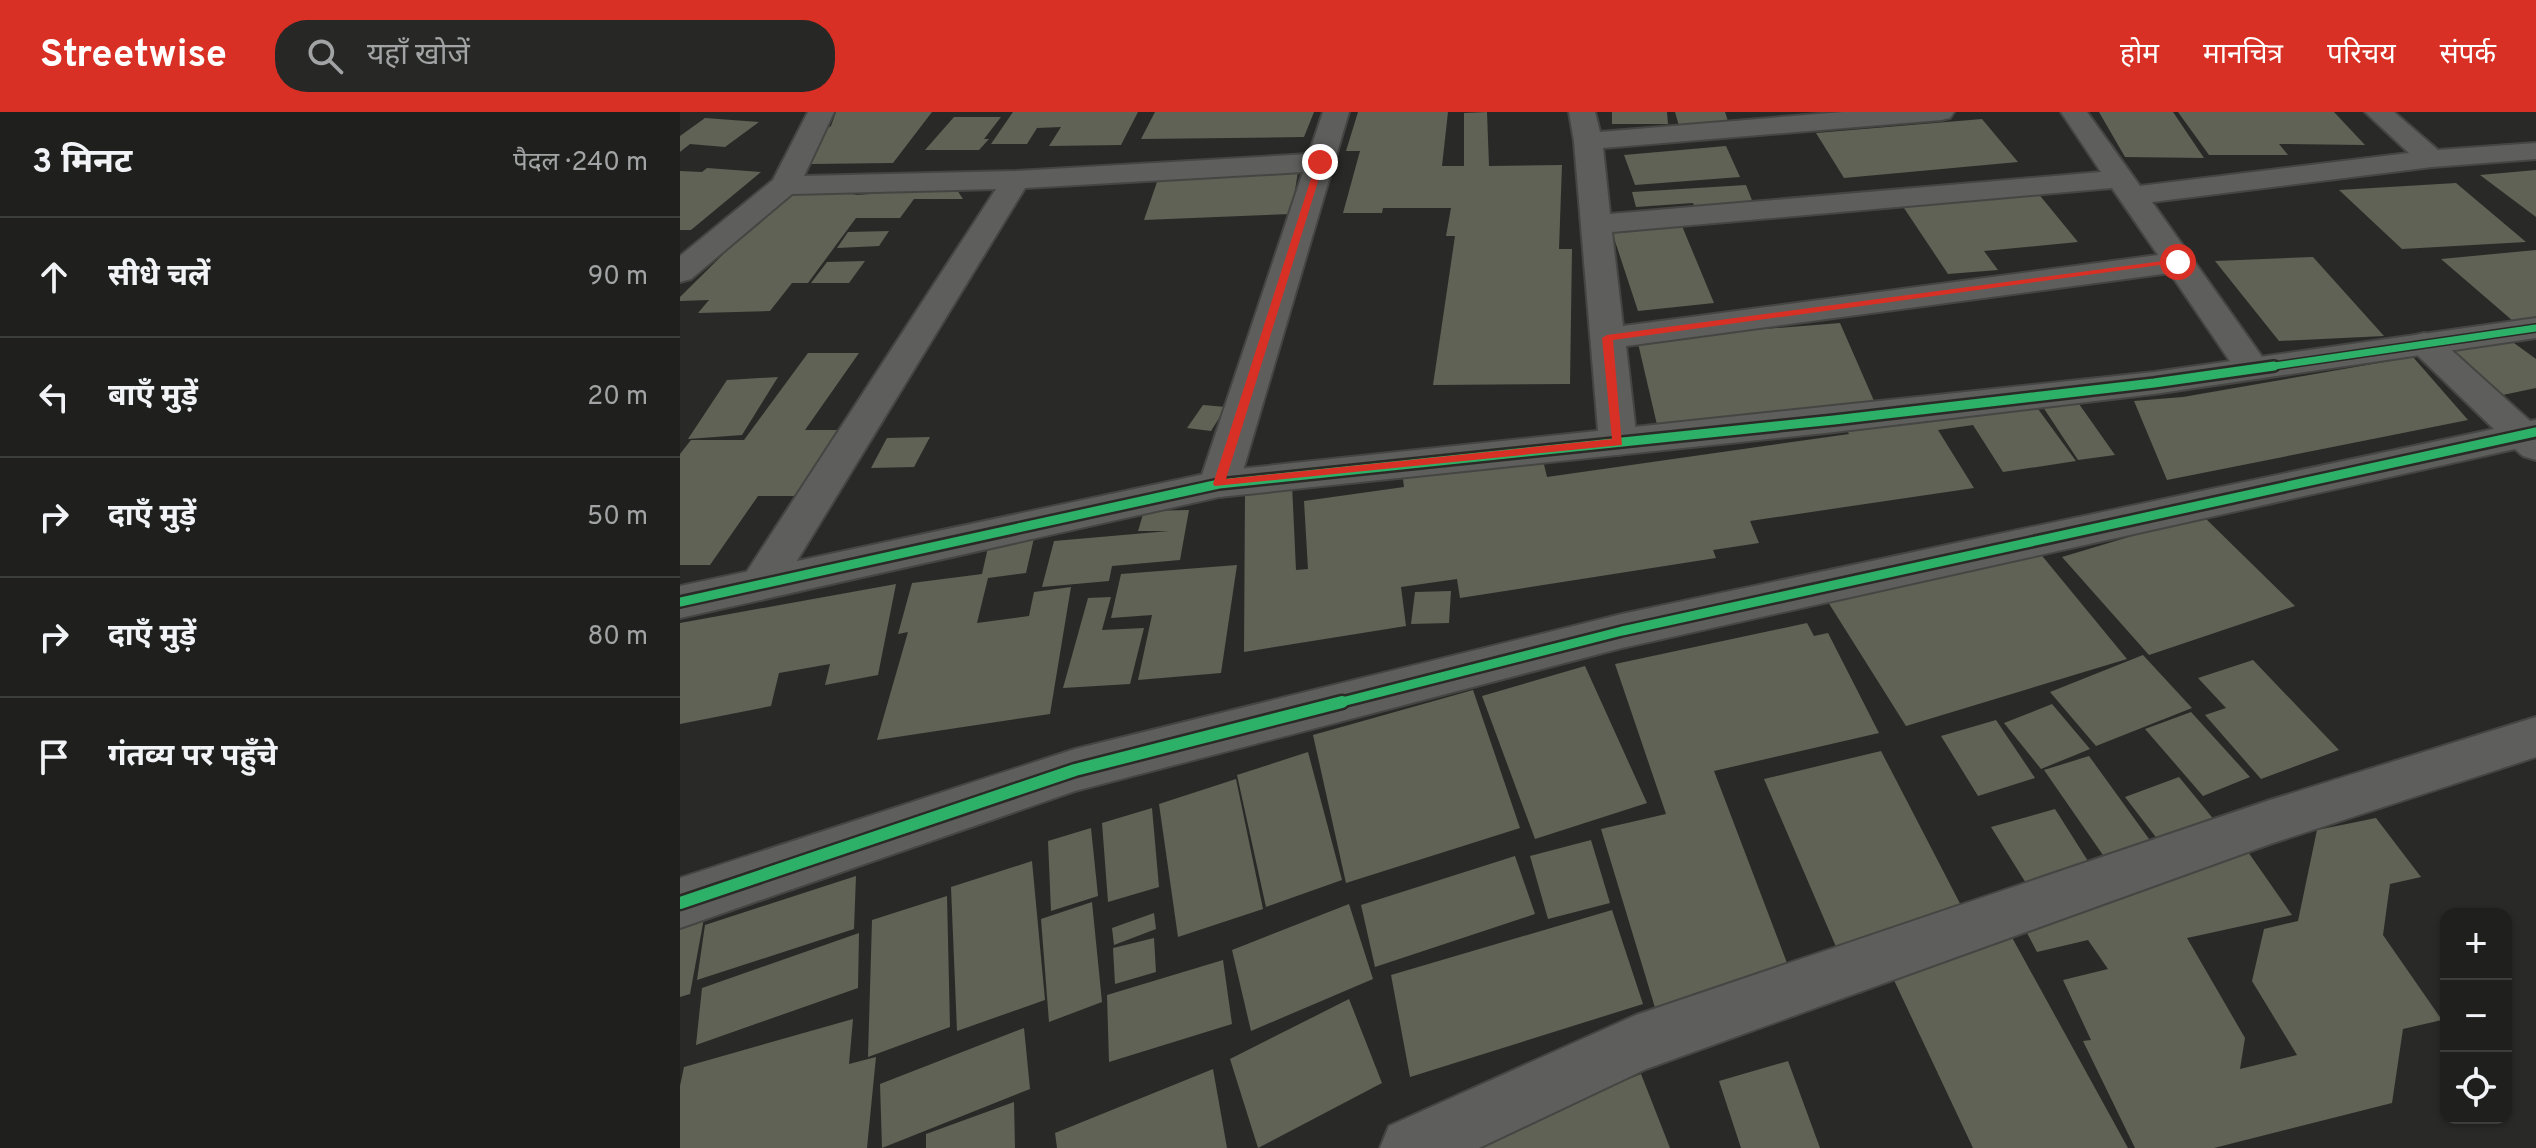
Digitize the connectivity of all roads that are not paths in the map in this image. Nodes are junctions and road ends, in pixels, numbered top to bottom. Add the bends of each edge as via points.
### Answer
1 (821, 112) edge
2 (1336, 112) edge
3 (1941, 112) edge
4 (2074, 112) edge
5 (2378, 112) edge
6 (1770, 119) edge
7 (1585, 126) edge
8 (2536, 151) edge
9 (2432, 159) junction
10 (1320, 162) junction
11 (1016, 180) junction
12 (785, 185) junction
13 (2125, 187) junction
14 (1596, 224) junction
15 (2178, 262) junction
16 (680, 272) edge
17 (2536, 328) edge
18 (1607, 338) junction
19 (2424, 343) junction
20 (2252, 368) junction
21 (2531, 438) edge
22 (1618, 442) junction
23 (1219, 484) junction
24 (761, 584) junction
25 (680, 602) edge
26 (2536, 737) edge
27 (680, 903) edge
28 (1411, 1148) edge

1 - 12 street
2 - 10 street
3 - 6 street
4 - 13 street
5 - 9 street
6 - 7 street
7 - 14 street
8 - 9 street
9 - 13 street
10 - 11 street
10 - 23 street
11 - 12 street
11 - 24 street
12 - 16 street
13 - 14 street
13 - 15 street
14 - 18 street
15 - 18 street
15 - 20 street
17 - 19 street
18 - 22 street
19 - 20 street
19 - 21 street
20 - 22 street
21 - 27 street via 1591,638 1075,770
22 - 23 street
23 - 24 street
24 - 25 street
26 - 28 street via 2270,822 1636,1044

